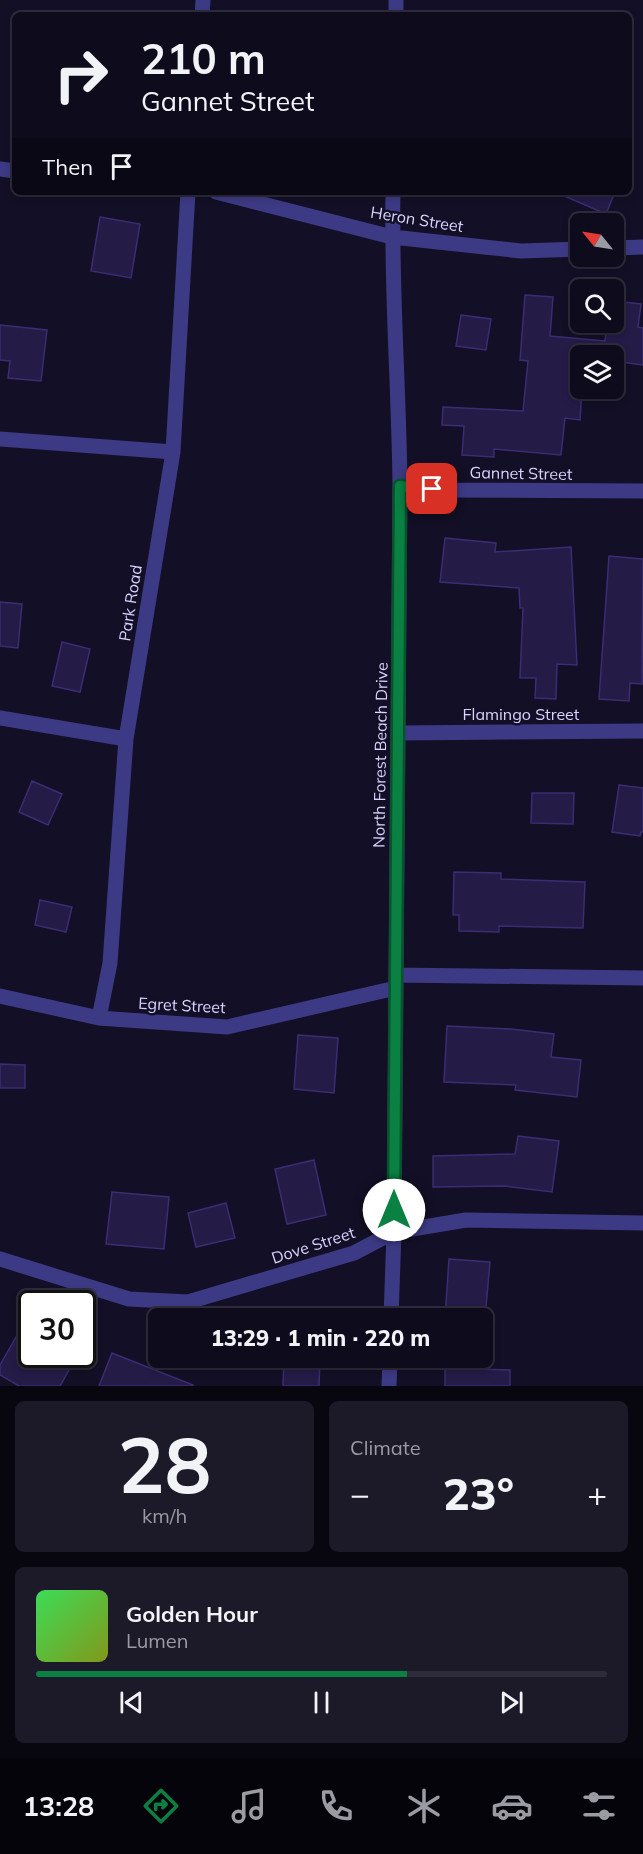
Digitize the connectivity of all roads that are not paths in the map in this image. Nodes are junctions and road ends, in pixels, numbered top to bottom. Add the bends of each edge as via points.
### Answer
1 (188, 195) edge
2 (228, 195) edge
3 (393, 195) edge
4 (392, 237) junction
5 (643, 247) edge
6 (624, 248) edge
7 (570, 249) edge
8 (0, 439) edge
9 (173, 452) junction
10 (400, 486) junction
11 (643, 491) edge
12 (0, 718) edge
13 (643, 731) edge
14 (399, 733) junction
15 (126, 738) junction
16 (643, 978) edge
17 (396, 983) junction
18 (0, 996) edge
19 (99, 1018) junction
20 (643, 1223) edge
21 (394, 1232) junction
22 (0, 1259) edge
23 (391, 1308) edge
24 (390, 1368) edge
25 (389, 1386) edge

1 - 9 street, Park Road
2 - 4 street, Heron Street
3 - 4 street, North Forest Beach Drive
4 - 7 street, Heron Street via 521,251
4 - 10 street, North Forest Beach Drive
5 - 6 street
8 - 9 street
9 - 15 street, Park Road
10 - 11 street, Gannet Street
10 - 14 street, North Forest Beach Drive
12 - 15 street
13 - 14 street, Flamingo Street
14 - 17 street, North Forest Beach Drive
15 - 19 street, Park Road via 110,963
16 - 17 street, Egret Street
17 - 19 street, Egret Street via 387,990 227,1027
17 - 21 street, North Forest Beach Drive
18 - 19 street, Egret Street
20 - 21 street, Dove Street via 466,1220
21 - 22 street, Dove Street via 354,1253 188,1302 129,1299
21 - 23 street, North Forest Beach Drive
24 - 25 street

